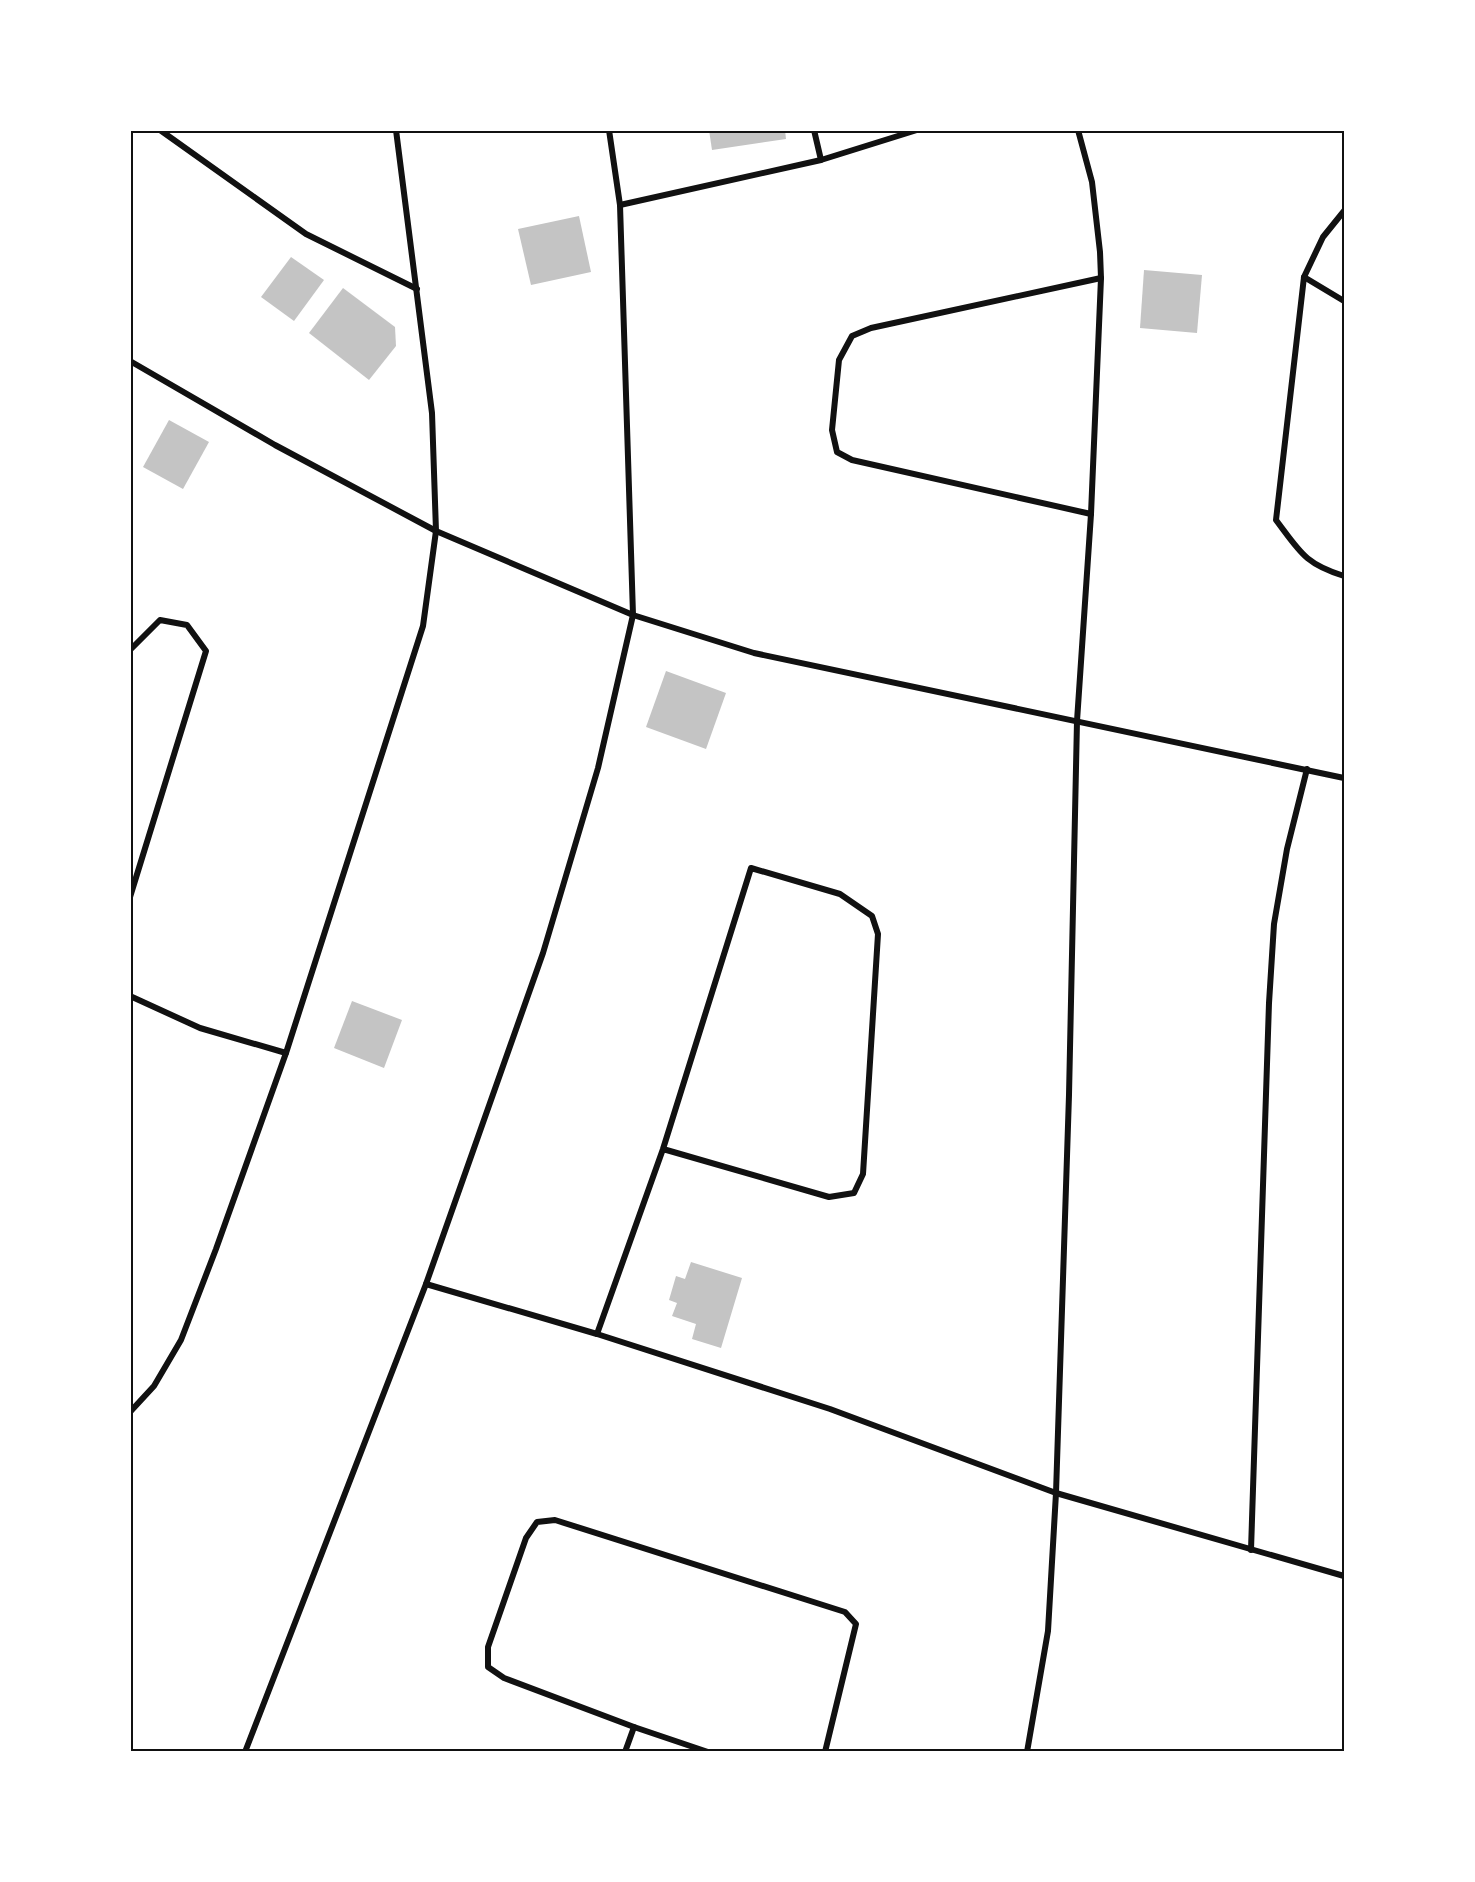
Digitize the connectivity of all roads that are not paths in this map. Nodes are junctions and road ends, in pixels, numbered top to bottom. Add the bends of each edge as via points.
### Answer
1 (396, 130) edge
2 (609, 130) edge
3 (814, 130) edge
4 (917, 130) edge
5 (1078, 130) edge
6 (160, 131) edge
7 (821, 160) junction
8 (620, 205) junction
9 (1344, 211) edge
10 (1304, 277) junction
11 (1101, 278) junction
12 (417, 289) junction
13 (1344, 301) edge
14 (130, 361) edge
15 (1091, 514) junction
16 (435, 531) junction
17 (1344, 576) edge
18 (633, 615) junction
19 (130, 650) edge
20 (1077, 721) junction
21 (1307, 769) junction
22 (1344, 778) edge
23 (130, 897) edge
24 (130, 996) edge
25 (286, 1053) junction
26 (663, 1149) junction
27 (426, 1284) junction
28 (597, 1334) junction
29 (130, 1412) edge
30 (1056, 1493) junction
31 (1251, 1551) junction
32 (1344, 1576) edge
33 (634, 1727) junction
34 (245, 1752) edge
35 (624, 1752) edge
36 (708, 1752) edge
37 (825, 1752) edge
38 (1027, 1752) edge

1 - 12 street
2 - 8 street
3 - 7 street
4 - 7 street
5 - 11 street via 1092,182
6 - 12 street via 306,234
7 - 8 street
8 - 18 street
9 - 10 street via 1323,237
10 - 13 street
10 - 17 street via 1276,520 1302,555 1323,569
11 - 15 street
11 - 15 street via 871,328 852,336 839,360 832,430 837,452 852,460
12 - 16 street via 432,413
14 - 16 street
15 - 20 street
16 - 18 street
16 - 25 street via 423,626
18 - 20 street via 754,653
18 - 27 street via 598,768 543,953
19 - 23 street via 160,620 187,625 206,651
20 - 21 street
20 - 30 street via 1070,1095
21 - 22 street
21 - 31 street via 1274,924
24 - 25 street via 200,1028
25 - 29 street via 181,1340 154,1386
26 - 26 street via 751,868 840,894 872,916 878,934 865,1151 863,1174 854,1193 830,1197
26 - 28 street
27 - 28 street
27 - 34 street
28 - 30 street via 830,1409
30 - 31 street
30 - 38 street via 1048,1631
31 - 32 street
33 - 35 street
33 - 36 street
33 - 37 street via 504,1678 488,1667 488,1647 526,1538 537,1522 555,1520 845,1612 856,1624

